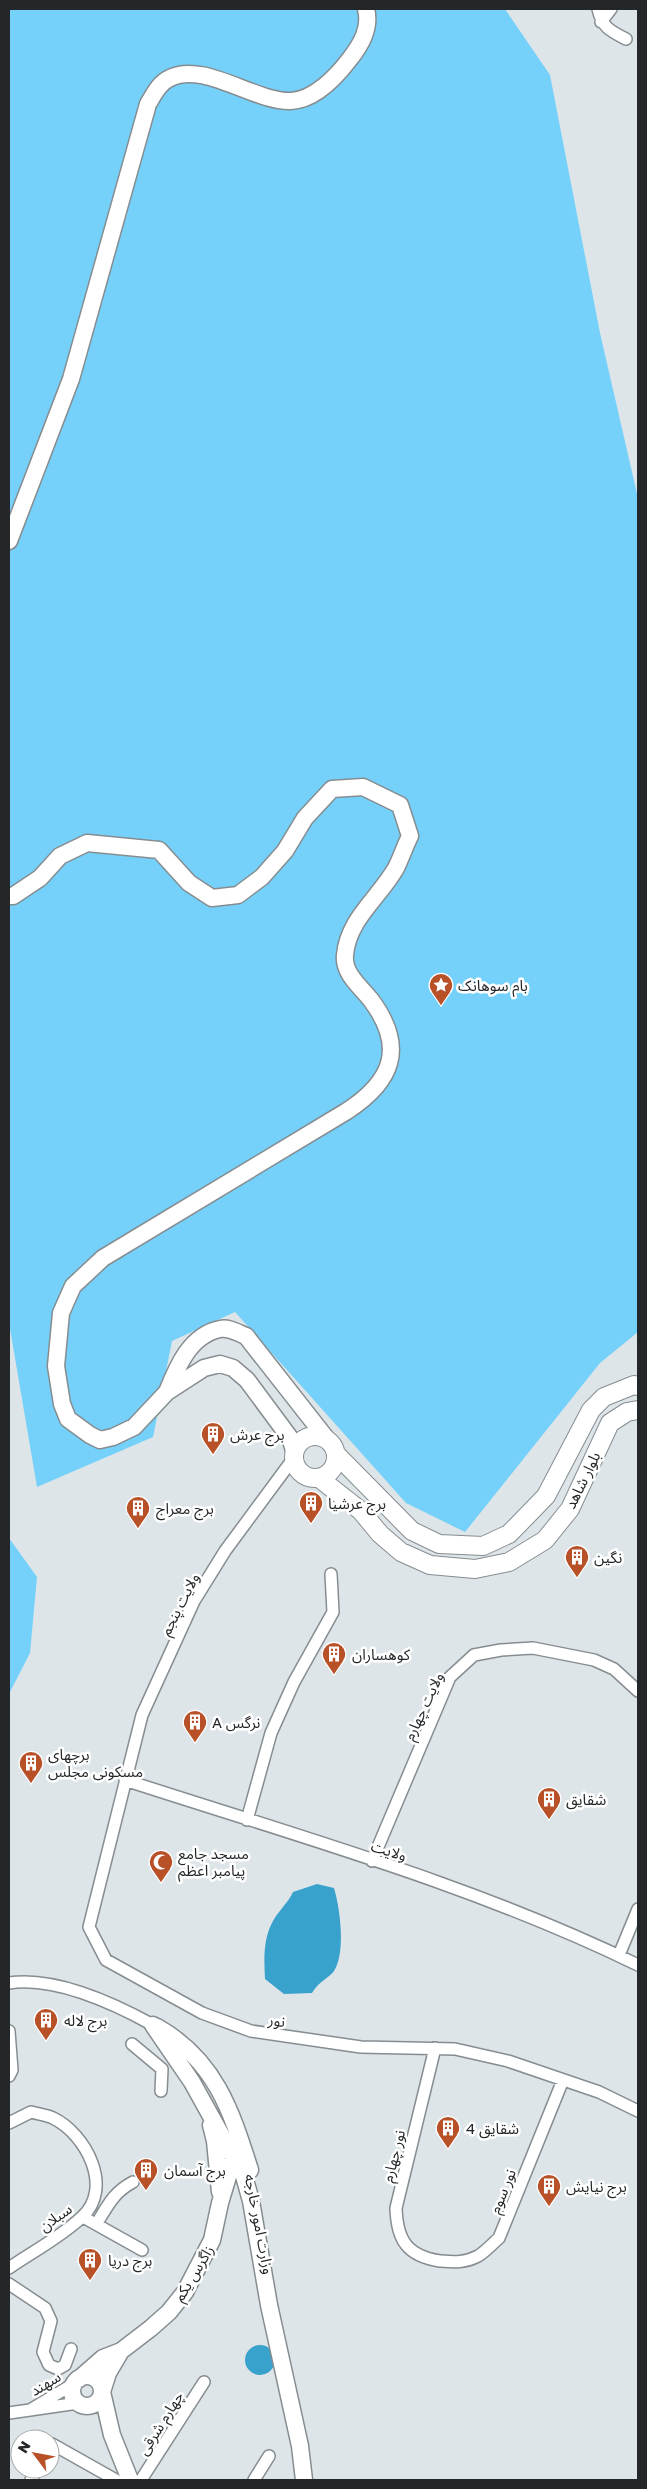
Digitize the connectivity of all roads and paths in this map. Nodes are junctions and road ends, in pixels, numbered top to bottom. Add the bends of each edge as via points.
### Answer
1 (366, 9) edge
2 (598, 9) edge
3 (611, 9) edge
4 (601, 22) junction
5 (626, 39) dead end
6 (9, 541) edge
7 (9, 896) edge
8 (638, 1386) edge
9 (167, 1392) junction
10 (638, 1410) edge
11 (326, 1438) junction
12 (336, 1454) junction
13 (294, 1455) junction
14 (319, 1478) junction
15 (331, 1574) dead end
16 (638, 1690) edge
17 (125, 1780) junction
18 (247, 1820) junction
19 (372, 1861) junction
20 (638, 1909) edge
21 (619, 1955) junction
22 (638, 1965) edge
23 (9, 1983) edge
24 (153, 2025) junction
25 (9, 2031) edge
26 (132, 2044) dead end
27 (435, 2048) junction
28 (210, 2074) junction
29 (9, 2076) edge
30 (563, 2080) junction
31 (192, 2082) junction
32 (161, 2091) dead end
33 (207, 2111) junction
34 (638, 2111) edge
35 (9, 2123) edge
36 (238, 2133) junction
37 (234, 2157) junction
38 (133, 2182) dead end
39 (251, 2201) junction
40 (220, 2203) junction
41 (83, 2216) junction
42 (96, 2223) junction
43 (142, 2250) dead end
44 (427, 2259) joint
45 (9, 2268) edge
46 (9, 2284) edge
47 (278, 2338) junction
48 (71, 2349) dead end
49 (121, 2350) junction
50 (77, 2381) junction
51 (204, 2382) dead end
52 (102, 2392) junction
53 (80, 2404) junction
54 (30, 2410) junction
55 (9, 2413) edge
56 (112, 2435) junction
57 (60, 2451) edge
58 (269, 2456) dead end
59 (116, 2480) edge
60 (130, 2480) edge
61 (142, 2480) edge
62 (254, 2480) edge
63 (304, 2480) edge

1 - 6 main road via 369,21 358,49 326,84 307,96 291,101 197,74 170,78 159,87 148,104 71,379
2 - 4 street
3 - 4 street
4 - 5 street via 609,31
7 - 9 main road via 40,878 60,856 87,843 159,850 189,883 212,898 238,895 262,877 285,851 305,818 332,789 363,787 400,805 410,836 396,868 354,924 345,956 348,973 372,1002 390,1033 390,1059 383,1077 368,1097 103,1258 73,1286 60,1313 56,1366 62,1404 68,1418 80,1429 100,1440 123,1433
8 - 12 main road, بلوار شاهد via 604,1397 591,1410 546,1496 509,1534 483,1546 439,1544 412,1531
9 - 11 main road via 184,1355 193,1345 221,1328 233,1330 246,1336
9 - 13 main road via 211,1365 233,1368 247,1380 290,1438
10 - 14 main road, بلوار شاهد via 627,1412 610,1423 570,1509 546,1540 509,1562 475,1569 430,1565 401,1552 361,1511
11 - 12 main road
11 - 13 main road via 307,1437
12 - 14 main road via 334,1467
13 - 14 main road via 300,1472
13 - 17 street, ولایت پنجم via 224,1551 194,1601 142,1715
15 - 18 street via 333,1612 294,1682 272,1733
16 - 19 street, ولایت چهارم via 614,1669 594,1660 533,1648 474,1655 450,1677
17 - 18 street, ولایت
17 - 27 street, نور via 90,1927 106,1960 202,2013 251,2031 361,2048
18 - 19 street, ولایت
19 - 21 street, ولایت via 547,1922
20 - 21 street
21 - 22 street, ولایت
23 - 24 street, وزارت امور خارجه via 43,1982 112,2003
24 - 28 main road, وزارت امور خارجه via 180,2040
24 - 31 main road, وزارت امور خارجه
25 - 29 street via 12,2070
26 - 32 street via 162,2069
27 - 30 street, نور via 455,2049 508,2061
27 - 44 street, نور چهارم via 396,2208 397,2229 410,2250
28 - 31 main road via 199,2069
28 - 36 main road, وزارت امور خارجه
30 - 34 street, نور via 599,2092
30 - 44 street, نور سوم via 499,2238 479,2256 457,2263
31 - 33 main road, وزارت امور خارجه
33 - 37 main road, وزارت امور خارجه
33 - 40 main road via 215,2141
35 - 41 street, سبلان via 31,2112 54,2118 81,2141 94,2166 97,2193
36 - 37 main road
36 - 47 main road, وزارت امور خارجه via 256,2191
37 - 39 main road, وزارت امور خارجه
37 - 40 main road
38 - 42 street via 114,2195
39 - 40 main road via 243,2190 237,2188 231,2189
39 - 47 main road, وزارت امور خارجه
40 - 49 main road, زاگرس یکم via 212,2240 185,2292 163,2317
41 - 42 street
41 - 45 street, سبلان
42 - 43 street
46 - 48 street via 45,2308 50,2321 43,2352 49,2365 58,2369 65,2365
47 - 63 main road, وزارت امور خارجه
49 - 50 main road, زاگرس یکم via 103,2358
49 - 52 main road, زاگرس یکم
50 - 52 main road via 84,2377 95,2378
50 - 53 main road via 73,2393
50 - 54 street, سهند
51 - 61 street, چهارم شرقی
52 - 53 main road via 93,2405
52 - 56 main road
53 - 54 street, سهند
53 - 56 main road
54 - 55 street, سهند
56 - 60 main road
57 - 59 street
58 - 62 street

